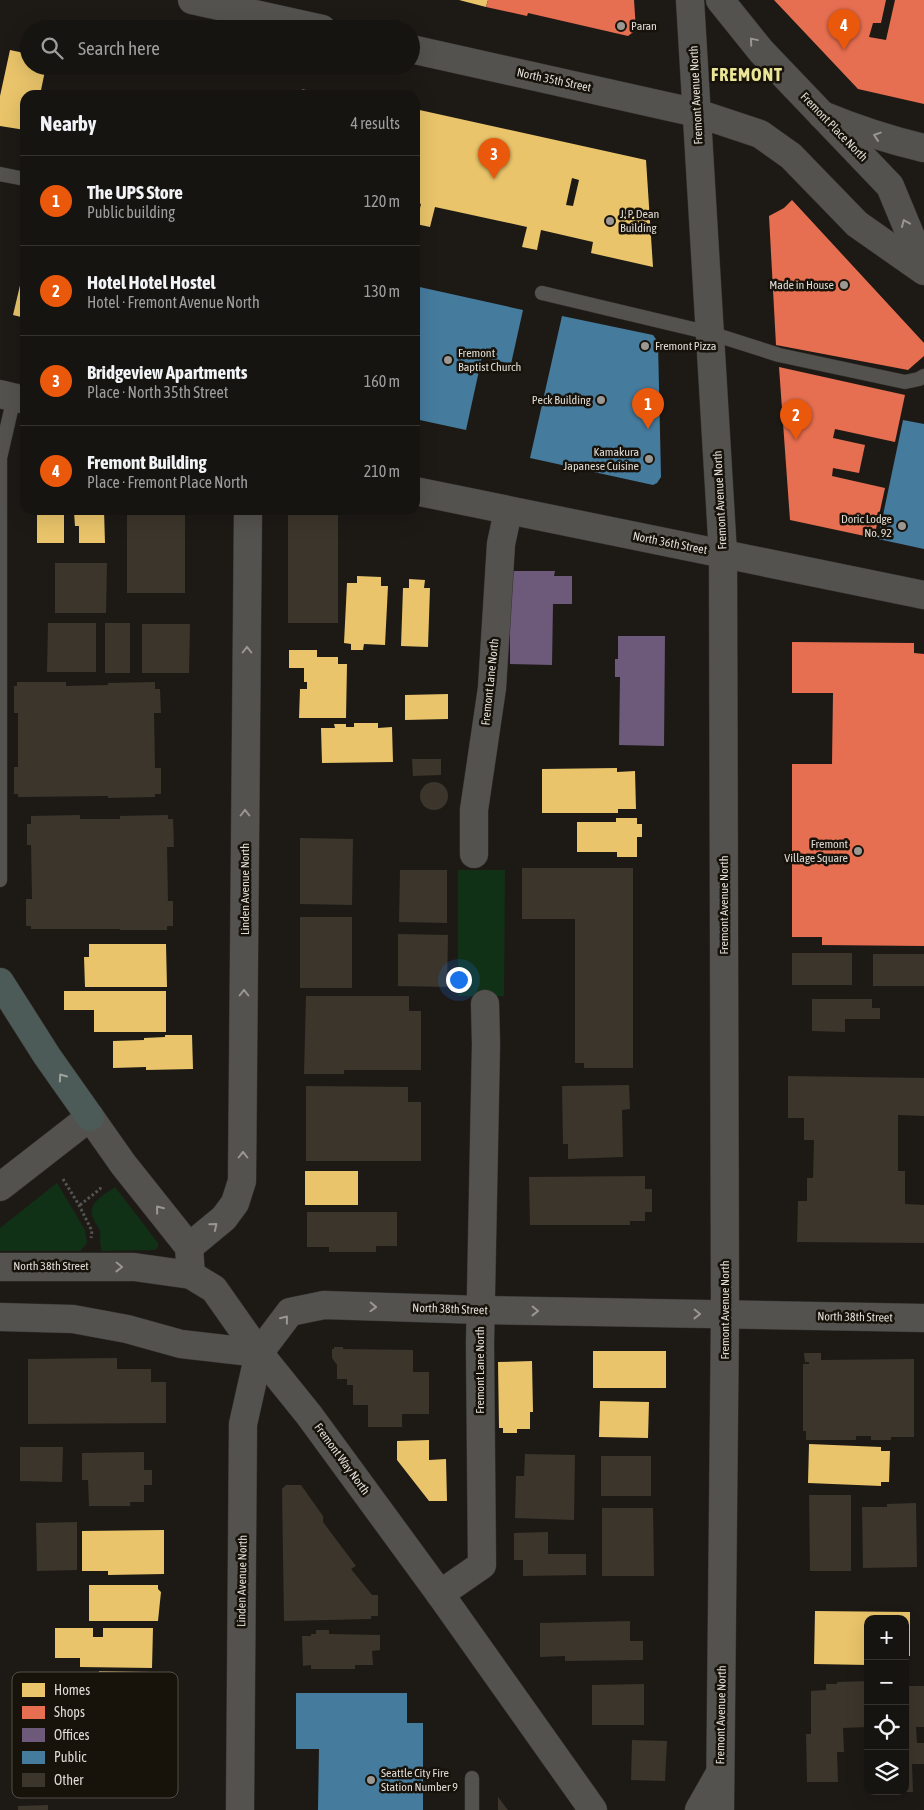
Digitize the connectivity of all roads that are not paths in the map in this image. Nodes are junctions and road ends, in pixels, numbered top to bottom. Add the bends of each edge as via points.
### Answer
1 (192, 0) edge
2 (690, 0) edge
3 (720, 0) edge
4 (282, 20) edge
5 (420, 51) edge
6 (697, 113) junction
7 (822, 115) junction
8 (924, 148) edge
9 (0, 174) edge
10 (20, 178) edge
11 (924, 270) edge
12 (542, 293) dead end
13 (710, 333) junction
14 (924, 376) edge
15 (13, 397) edge
16 (420, 492) edge
17 (508, 511) junction
18 (248, 515) edge
19 (723, 554) junction
20 (924, 595) edge
21 (474, 854) dead end
22 (0, 880) edge
23 (0, 982) edge
24 (485, 1004) dead end
25 (90, 1117) junction
26 (0, 1187) edge
27 (189, 1246) junction
28 (0, 1267) edge
29 (190, 1275) junction
30 (480, 1310) junction
31 (725, 1315) junction
32 (0, 1317) edge
33 (924, 1318) edge
34 (259, 1353) junction
35 (440, 1594) junction
36 (721, 1771) junction
37 (472, 1778) dead end
38 (240, 1810) edge
39 (472, 1810) edge
40 (594, 1810) edge
41 (699, 1810) edge
42 (720, 1810) edge

1 - 4 street
2 - 6 street, Fremont Avenue North
7 -> 3 street, Fremont Place North via 761,51
5 - 6 street, North 35th Street
6 - 11 street, Fremont Place North via 760,134 773,142 791,156 857,224
6 - 13 street, Fremont Avenue North
8 -> 7 street via 881,137
11 -> 7 street, Fremont Place North via 890,186
9 - 10 lane
12 - 13 lane
13 - 14 lane via 779,354 905,382
13 - 19 street, Fremont Avenue North
15 - 22 lane via 0,458
16 - 17 street, North 36th Street
17 - 19 street, North 36th Street
17 - 21 street, Fremont Lane North via 501,544 492,688 474,810
27 -> 18 street, Linden Avenue North via 224,1218 235,1203 242,1181
19 - 20 street, North 36th Street
19 - 31 street, Fremont Avenue North
25 -> 23 highway
24 - 30 street, Fremont Lane North
25 - 26 street
27 -> 25 street
27 - 29 street
28 -> 29 street, North 38th Street via 134,1267
29 - 34 street, Fremont Way North via 214,1289
30 -> 31 street, North 38th Street
34 -> 30 street, North 38th Street via 290,1312 324,1305
30 - 35 street, Fremont Lane North via 482,1566
31 - 33 street, North 38th Street
31 - 36 street, Fremont Avenue North
32 - 34 street via 72,1320 127,1329 181,1344
34 - 35 street, Fremont Way North via 309,1415
34 - 38 street, Linden Avenue North via 244,1424
35 - 40 street, Fremont Way North
36 - 41 street
36 - 42 street, Fremont Avenue North
37 - 39 lane

